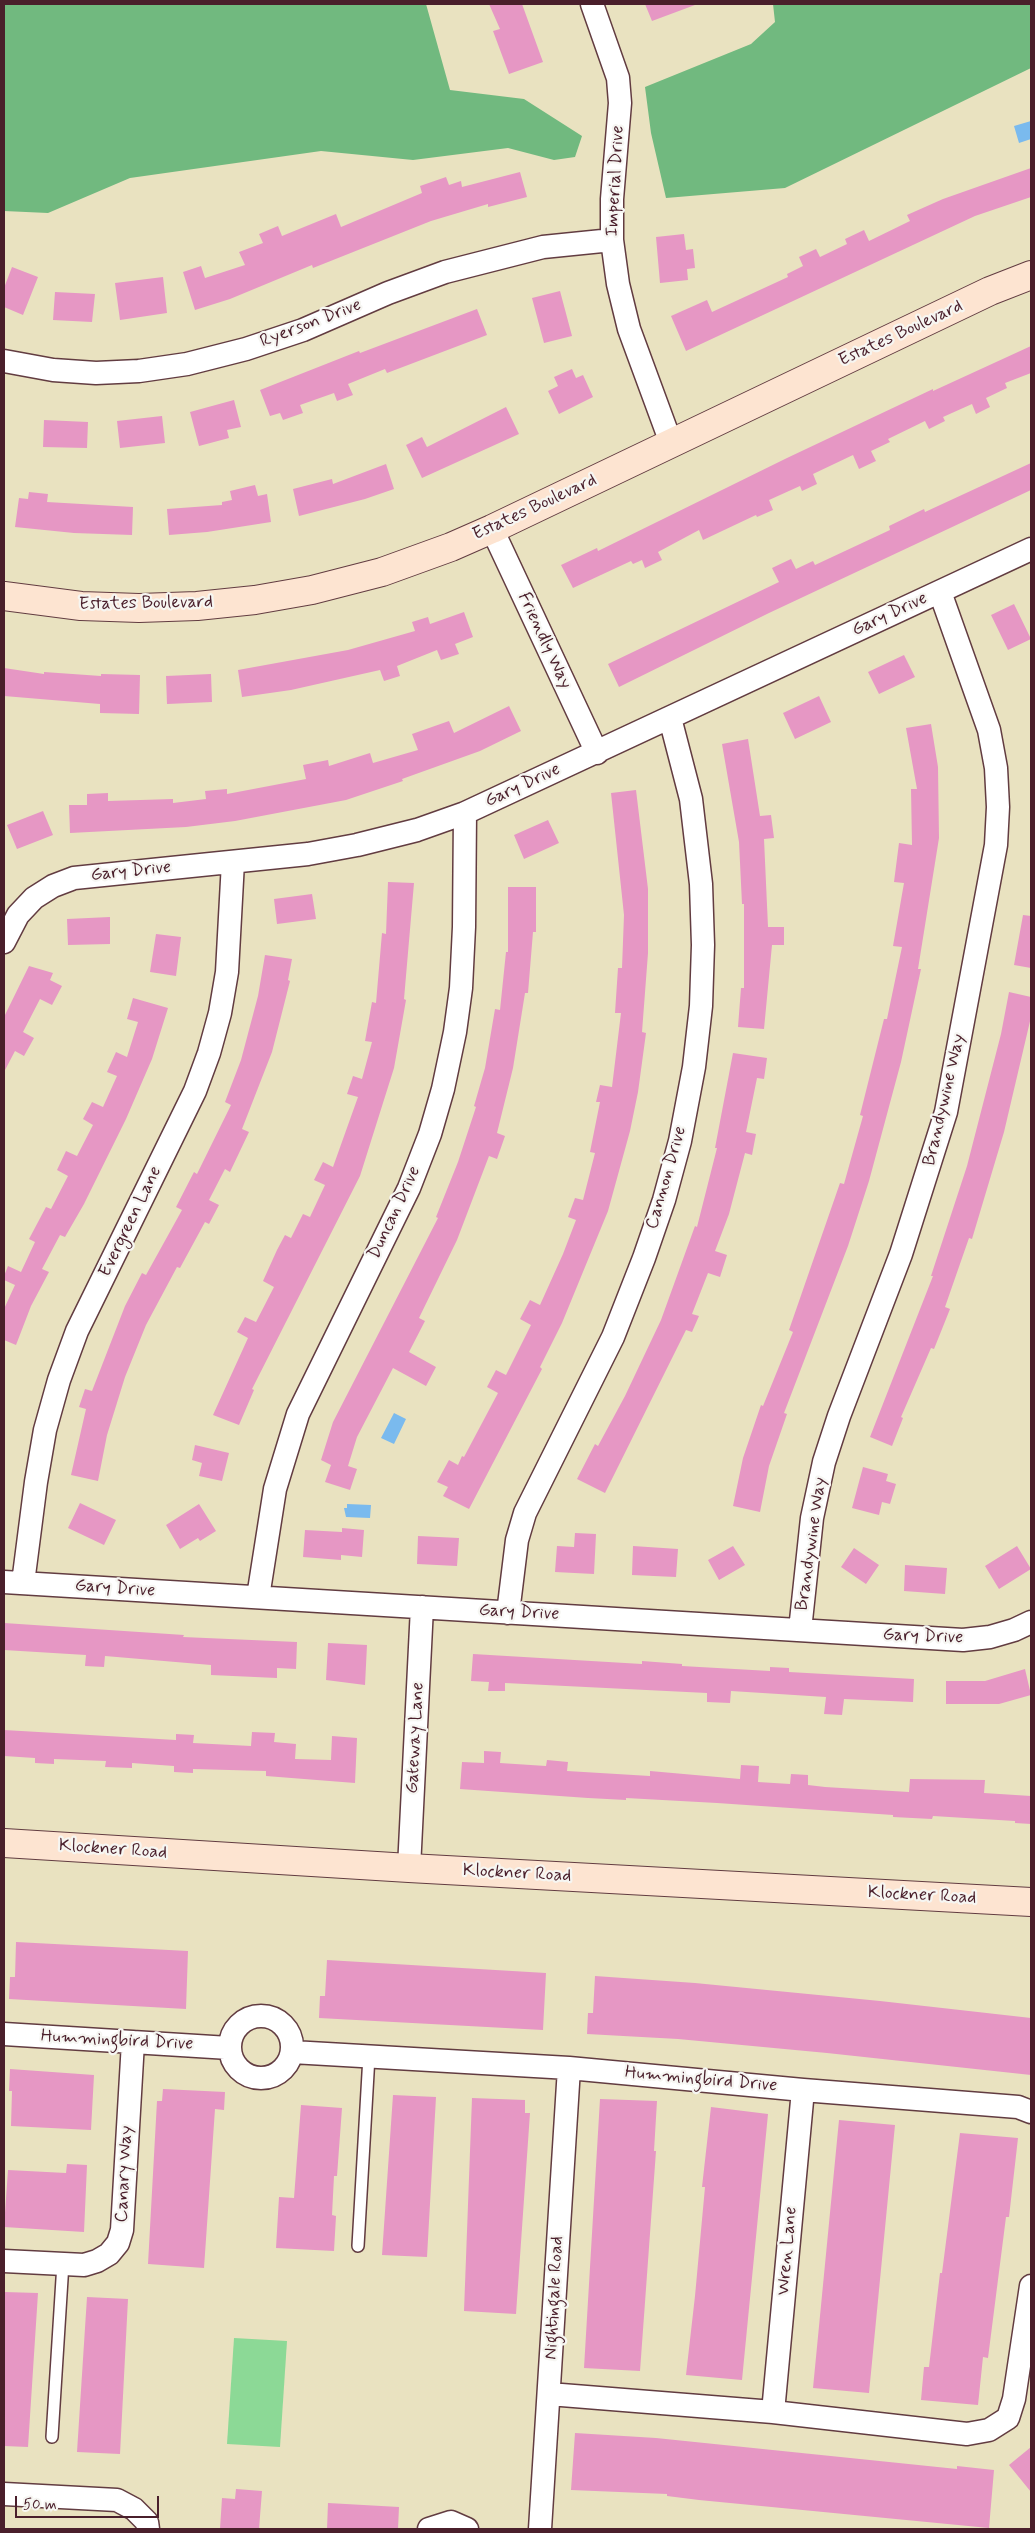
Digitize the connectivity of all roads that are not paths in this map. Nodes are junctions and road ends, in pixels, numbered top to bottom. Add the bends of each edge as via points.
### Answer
1 (592, 4) edge
2 (612, 240) junction
3 (1031, 275) edge
4 (4, 361) edge
5 (672, 443) junction
6 (492, 529) junction
7 (1031, 549) edge
8 (940, 592) junction
9 (4, 596) edge
10 (670, 718) junction
11 (597, 753) junction
12 (464, 813) junction
13 (233, 862) junction
14 (4, 942) edge
15 (13, 1582) edge
16 (258, 1598) junction
17 (422, 1607) junction
18 (508, 1613) junction
19 (1031, 1622) edge
20 (800, 1630) junction
21 (4, 1843) edge
22 (409, 1868) junction
23 (1031, 1902) edge
24 (4, 2034) edge
25 (132, 2042) junction
26 (229, 2048) junction
27 (292, 2052) junction
28 (369, 2056) junction
29 (569, 2068) junction
30 (803, 2090) junction
31 (1031, 2112) edge
32 (358, 2246) dead end
33 (4, 2260) edge
34 (63, 2264) junction
35 (1031, 2286) edge
36 (549, 2394) junction
37 (773, 2412) junction
38 (52, 2437) dead end
39 (4, 2494) edge
40 (148, 2529) edge
41 (429, 2529) edge
42 (467, 2529) edge
43 (540, 2529) edge

1 - 2 street, Imperial Drive via 618,78 620,102
2 - 4 street, Ryerson Drive via 543,247 445,272 303,330 187,364 96,373 52,370
2 - 5 street, Imperial Drive via 629,328
3 - 5 street, Estates Boulevard via 990,291
5 - 6 street, Estates Boulevard
6 - 9 street, Estates Boulevard via 382,572 312,590 255,600 138,608 80,606
6 - 11 street, Friendly Way
7 - 8 street, Gary Drive
8 - 10 street, Gary Drive
8 - 20 street, Brandywine Way via 989,730 996,768 996,845 946,1112 901,1254 838,1416 824,1462 812,1518
10 - 11 street, Gary Drive
10 - 18 street, Cannon Drive via 691,798 701,884 702,963 694,1066 680,1141 644,1258 613,1337 525,1513 517,1540
11 - 12 street, Gary Drive
12 - 13 street, Gary Drive via 417,830 357,845
12 - 16 street, Duncan Drive via 461,988 443,1089 410,1188 298,1414 274,1490
13 - 14 street, Gary Drive via 74,878 34,898 18,915
13 - 15 street, Evergreen Lane via 227,972 210,1053 195,1091 77,1331 45,1430
15 - 16 street, Gary Drive
16 - 17 street, Gary Drive
17 - 18 street, Gary Drive
17 - 22 street, Gateway Lane
18 - 20 street, Gary Drive
19 - 20 street, Gary Drive via 990,1637 963,1640
21 - 22 street, Klockner Road
22 - 23 street, Klockner Road
24 - 25 street, Hummingbird Drive
25 - 26 street, Hummingbird Drive
25 - 34 street, Canary Way via 122,2230 118,2243 97,2261 84,2265
26 - 27 street via 236,2067 244,2074 259,2078 274,2076 283,2070
26 - 27 street via 236,2028 253,2017 263,2016 273,2018 289,2031
27 - 28 street, Hummingbird Drive
28 - 29 street, Hummingbird Drive
28 - 32 lane
29 - 30 street, Hummingbird Drive
29 - 36 street, Nightingale Road
30 - 31 street, Hummingbird Drive via 1018,2107
30 - 37 street, Wren Lane
33 - 34 street, Canary Way
34 - 38 lane
35 - 37 street via 1014,2399 1008,2418 989,2430 967,2434
36 - 37 street
36 - 43 street, Nightingale Road
39 - 40 street via 116,2500 134,2508 147,2522
41 - 42 street via 452,2522

